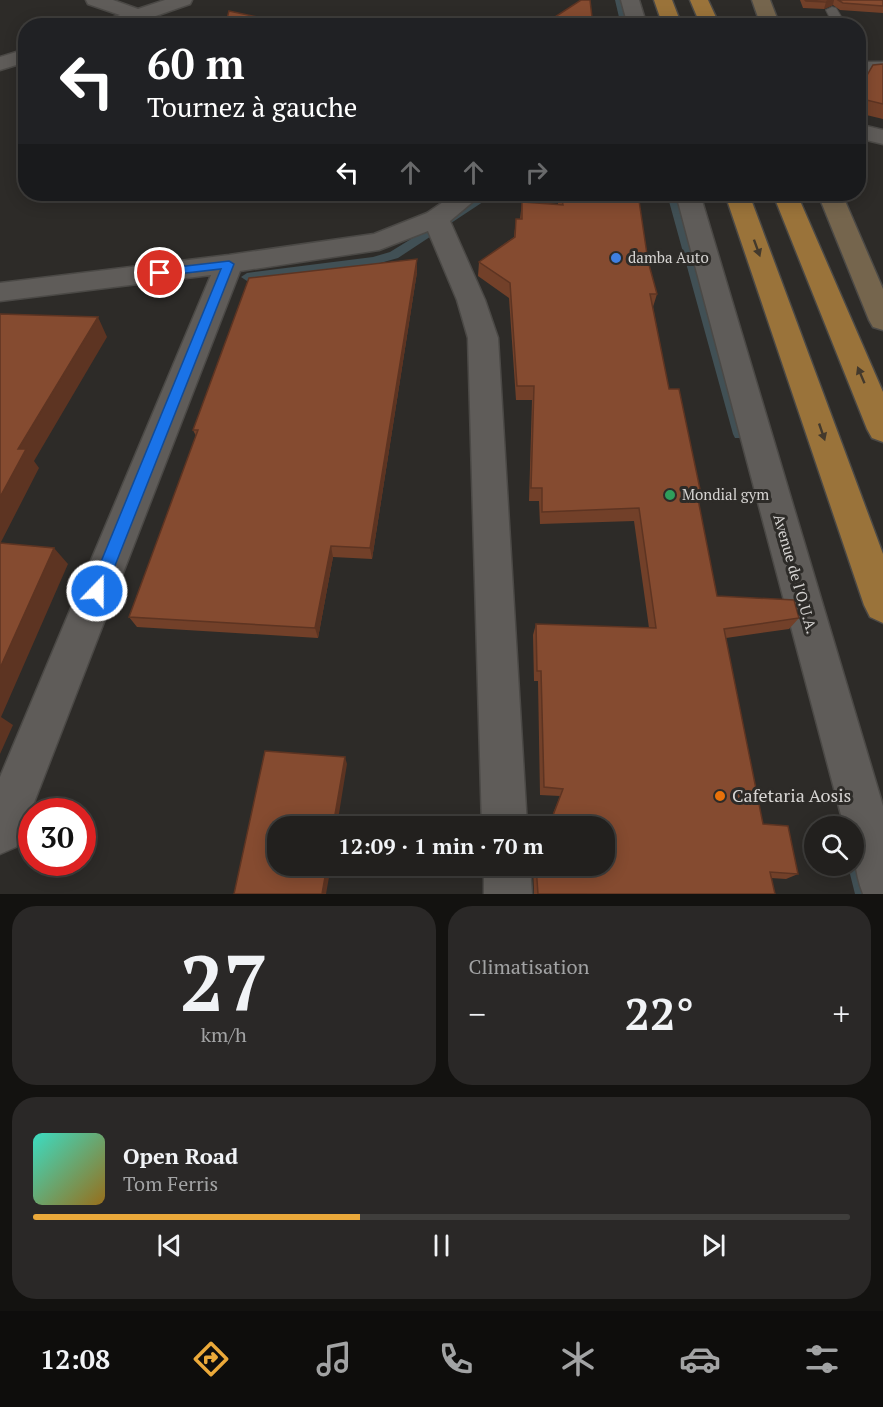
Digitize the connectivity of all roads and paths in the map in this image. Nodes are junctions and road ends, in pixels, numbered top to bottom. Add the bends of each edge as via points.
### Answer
1 (95, 0) edge
2 (183, 0) edge
3 (630, 0) edge
4 (663, 0) edge
5 (699, 0) edge
6 (761, 0) edge
7 (832, 10) edge
8 (137, 15) junction
9 (129, 18) edge
10 (636, 18) edge
11 (670, 18) edge
12 (707, 18) edge
13 (768, 18) edge
14 (836, 18) edge
15 (18, 58) edge
16 (0, 64) edge
17 (866, 68) edge
18 (883, 68) edge
19 (866, 133) edge
20 (883, 137) edge
21 (460, 201) edge
22 (690, 201) edge
23 (739, 201) edge
24 (788, 201) edge
25 (834, 201) edge
26 (436, 219) junction
27 (229, 264) junction
28 (872, 275) edge
29 (0, 292) edge
30 (883, 320) edge
31 (883, 429) edge
32 (883, 605) edge
33 (505, 816) edge
34 (0, 831) edge
35 (507, 876) edge
36 (883, 885) edge
37 (508, 894) edge

1 - 8 street
2 - 8 street
3 - 10 street
4 - 11 highway
5 - 12 highway
6 - 13 main road
7 - 14 lane
8 - 9 street
15 - 16 street
17 - 18 street
19 - 20 street
21 - 26 street
22 - 36 street, Avenue de l'O.U.A.
23 -> 32 highway
31 -> 24 highway
25 - 28 main road
26 - 27 street via 379,242
26 - 33 street via 483,338
27 - 29 street
27 - 34 street
28 - 30 main road
35 - 37 street

